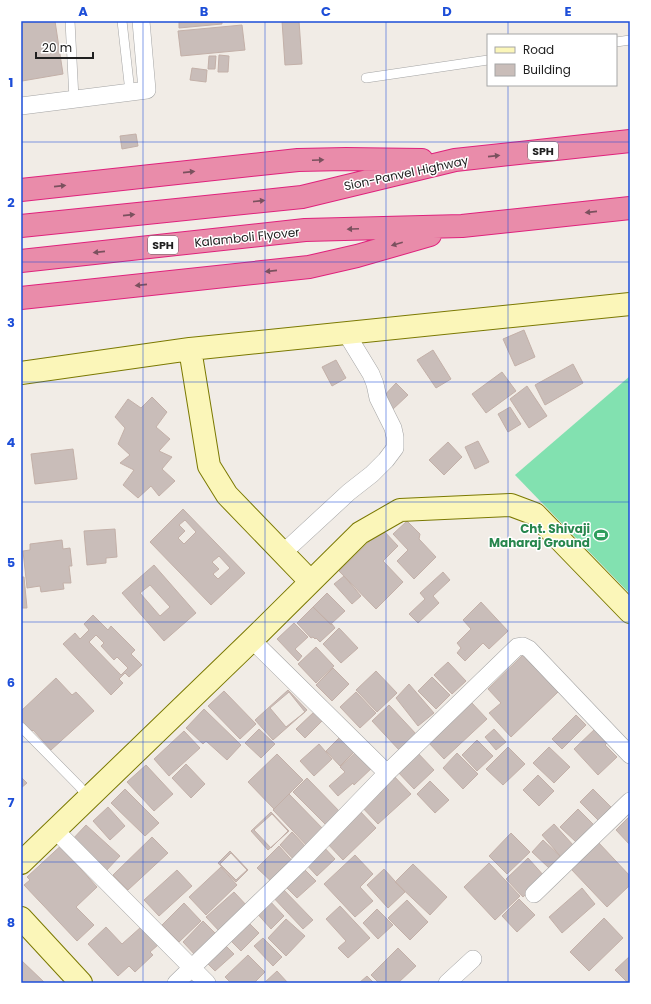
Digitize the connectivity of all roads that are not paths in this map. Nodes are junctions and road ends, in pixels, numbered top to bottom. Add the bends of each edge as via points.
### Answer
1 (70, 21) edge
2 (122, 21) edge
3 (141, 21) edge
4 (630, 40) edge
5 (617, 42) edge
6 (487, 60) edge
7 (366, 78) dead end
8 (130, 92) junction
9 (74, 99) junction
10 (21, 106) edge
11 (630, 141) edge
12 (455, 160) junction
13 (21, 190) edge
14 (630, 208) edge
15 (21, 226) edge
16 (462, 226) junction
17 (21, 261) edge
18 (21, 298) edge
19 (630, 304) edge
20 (346, 333) junction
21 (190, 349) junction
22 (21, 373) edge
23 (283, 553) junction
24 (310, 581) junction
25 (630, 612) edge
26 (252, 640) junction
27 (21, 727) edge
28 (630, 755) edge
29 (387, 773) junction
30 (89, 798) junction
31 (630, 801) edge
32 (55, 830) junction
33 (21, 863) edge
34 (534, 894) dead end
35 (21, 918) edge
36 (473, 959) dead end
37 (192, 966) junction
38 (81, 983) edge
39 (176, 983) edge
40 (207, 983) edge
41 (447, 983) edge

1 - 9 lane
2 - 8 lane
3 - 8 street via 147,90
4 - 5 lane
6 - 7 lane
8 - 9 street
9 - 10 street
12 -> 11 highway, Sion-Panvel Highway / SPH
13 -> 12 highway via 298,160
15 -> 12 highway, Sion-Panvel Highway / SPH via 302,197
14 -> 16 highway, SPH
16 -> 17 highway, Kalamboli Flyover / SPH via 305,230
16 -> 18 highway via 309,267
19 - 20 street
20 - 21 street
20 - 23 street via 372,374 378,398 393,428 394,448 372,474
21 - 22 street
21 - 23 street via 209,466 227,495
23 - 24 street
24 - 25 street via 360,533 400,510 511,505 535,514
24 - 26 street
26 - 29 street
26 - 30 street
27 - 30 lane
28 - 29 street via 529,649 523,646 517,647
29 - 37 street via 298,865
30 - 32 street
31 - 34 street
32 - 33 street
32 - 37 street
35 - 38 street
36 - 41 street
37 - 39 street
37 - 40 street

